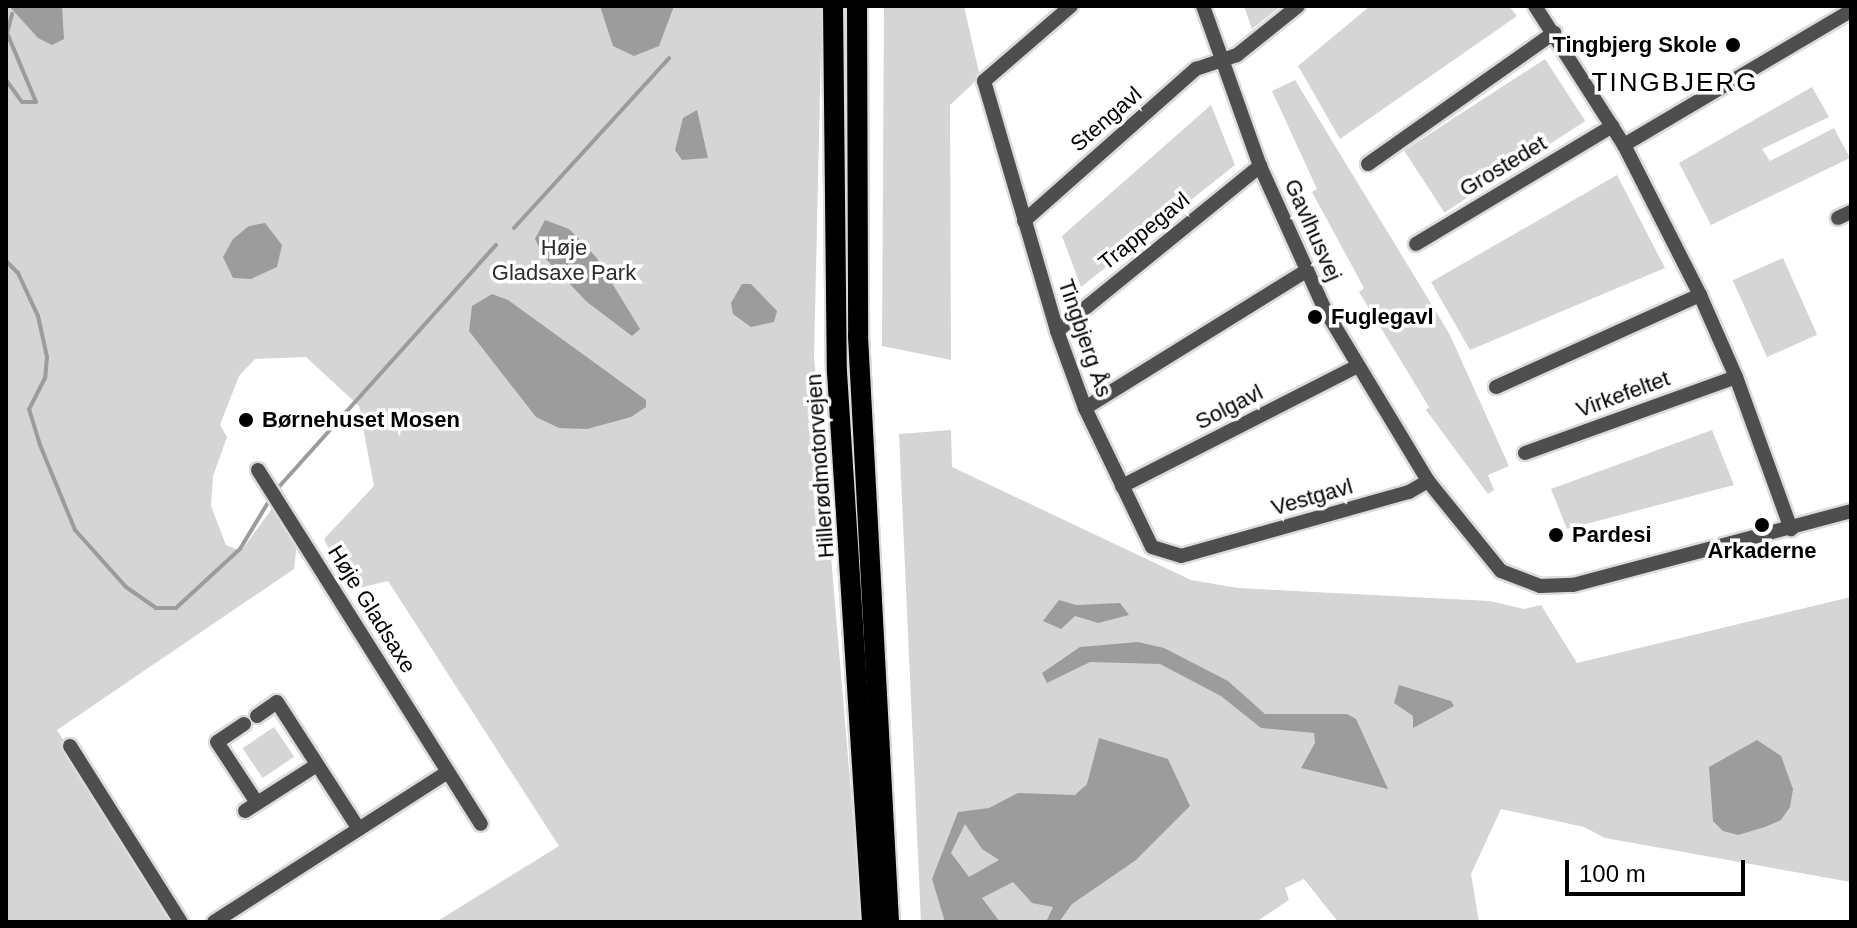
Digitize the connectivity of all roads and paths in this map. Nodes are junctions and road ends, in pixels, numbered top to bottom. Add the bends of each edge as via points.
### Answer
1 (833, 6) edge
2 (857, 6) edge
3 (1071, 6) edge
4 (1203, 6) edge
5 (1298, 6) edge
6 (1535, 6) edge
7 (1851, 11) edge
8 (1554, 33) junction
9 (1222, 59) junction
10 (1612, 126) junction
11 (1624, 145) junction
12 (1368, 164) dead end
13 (1260, 166) junction
14 (1024, 221) junction
15 (1416, 244) dead end
16 (1306, 271) junction
17 (1700, 295) junction
18 (1057, 331) junction
19 (1356, 367) junction
20 (1736, 377) junction
21 (1496, 387) dead end
22 (1085, 408) junction
23 (1525, 453) dead end
24 (258, 470) dead end
25 (1428, 481) junction
26 (1122, 486) junction
27 (1851, 511) edge
28 (1791, 529) junction
29 (1205, 550) joint
30 (70, 746) dead end
31 (317, 765) junction
32 (448, 772) junction
33 (481, 824) dead end
34 (359, 829) junction
35 (181, 922) edge
36 (214, 922) edge
37 (872, 922) edge
38 (889, 922) edge

1 - 37 highway, Hillerødmotorvejen via 837,372
2 - 38 highway, Hillerødmotorvejen via 858,336
3 - 14 street, Tingbjerg Ås via 984,81
4 - 9 street, Gavlhusvej
5 - 9 street, Stengavl via 1237,55
6 - 8 street
7 - 11 street
8 - 10 street
8 - 12 street
9 - 13 street, Gavlhusvej
9 - 14 street, Stengavl via 1196,69
10 - 11 street
10 - 15 street, Grostedet
11 - 17 street
13 - 16 street, Gavlhusvej
13 - 18 street, Trappegavl
14 - 18 street, Tingbjerg Ås
16 - 19 street, Gavlhusvej
16 - 22 street
17 - 20 street
17 - 21 street
18 - 22 street, Tingbjerg Ås
19 - 25 street, Gavlhusvej
19 - 26 street, Solgavl
20 - 23 street, Virkefeltet
20 - 28 street
22 - 26 street, Tingbjerg Ås
24 - 32 street, Høje Gladsaxe
25 - 28 street, Gavlhusvej via 1501,571 1540,586 1573,585
25 - 29 street, Vestgavl via 1409,492
26 - 29 street, Tingbjerg Ås via 1160,553 1181,556
27 - 28 street
30 - 35 street
31 - 31 street via 277,702 217,742 251,807
31 - 34 street
32 - 33 street, Høje Gladsaxe
32 - 34 street
34 - 36 street

